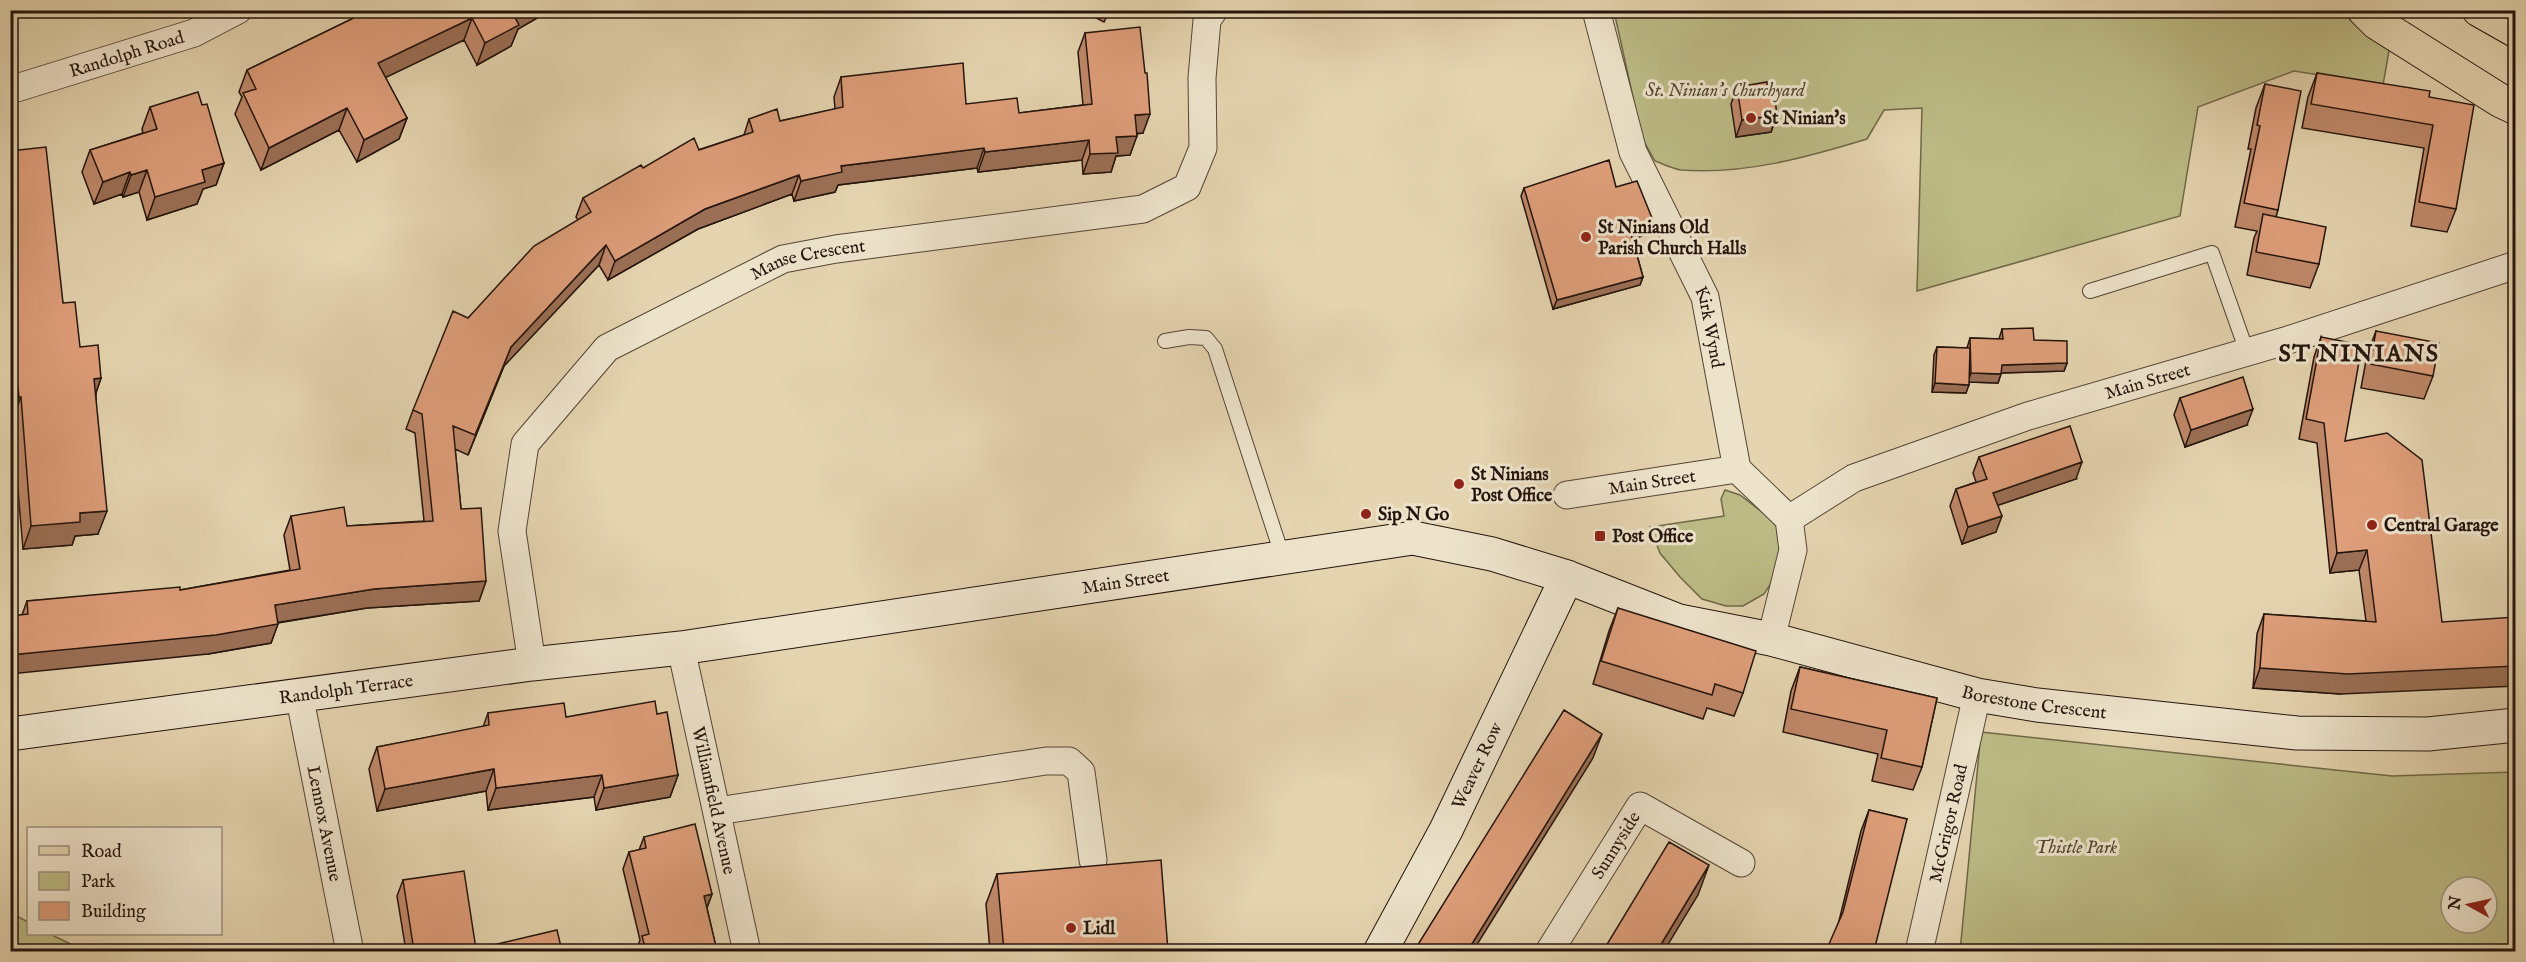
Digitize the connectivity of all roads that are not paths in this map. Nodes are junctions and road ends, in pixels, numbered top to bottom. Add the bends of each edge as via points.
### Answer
1 (238, 10) edge
2 (1214, 10) edge
3 (1596, 10) edge
4 (2364, 10) edge
5 (2479, 10) edge
6 (2516, 31) edge
7 (10, 90) edge
8 (2516, 108) edge
9 (2516, 265) edge
10 (2090, 291) dead end
11 (1165, 341) dead end
12 (2247, 352) junction
13 (1737, 469) junction
14 (1567, 495) dead end
15 (1789, 519) junction
16 (1282, 558) junction
17 (1567, 577) junction
18 (1771, 639) junction
19 (681, 648) junction
20 (532, 664) junction
21 (298, 694) junction
22 (1977, 695) junction
23 (2516, 725) edge
24 (10, 734) edge
25 (717, 811) junction
26 (1093, 860) dead end
27 (1741, 863) dead end
28 (350, 951) edge
29 (747, 951) edge
30 (1380, 951) edge
31 (1549, 951) edge
32 (1919, 951) edge

1 - 7 street, Randolph Road via 194,33
2 - 20 street, Manse Crescent via 1207,20 1202,78 1203,148 1187,187 1143,209 783,259 608,348 525,444 512,531
3 - 13 street, Kirk Wynd via 1633,152 1705,297
4 - 8 main road via 2377,23
5 - 6 main road
9 - 12 street, Main Street
10 - 12 lane via 2211,252
11 - 16 lane via 1206,338 1215,349
12 - 15 street, Main Street via 2028,416 1854,478
13 - 14 street, Main Street
13 - 15 street
15 - 18 street via 1792,550
16 - 17 main road, Main Street via 1413,538 1492,554
16 - 19 main road, Main Street
17 - 18 main road, Borestone Crescent via 1679,621
17 - 30 main road, Weaver Row via 1446,830
18 - 22 main road, Borestone Crescent
19 - 20 main road, Randolph Terrace
19 - 25 street, Williamfield Avenue
20 - 21 main road, Randolph Terrace
21 - 24 main road, Randolph Terrace
21 - 28 street, Lennox Avenue
22 - 23 main road, Borestone Crescent via 2297,733 2428,734
22 - 32 street, McGrigor Road
25 - 26 street via 1046,761 1069,761 1081,772
25 - 29 street, Williamfield Avenue
27 - 31 street, Sunnyside via 1640,806

